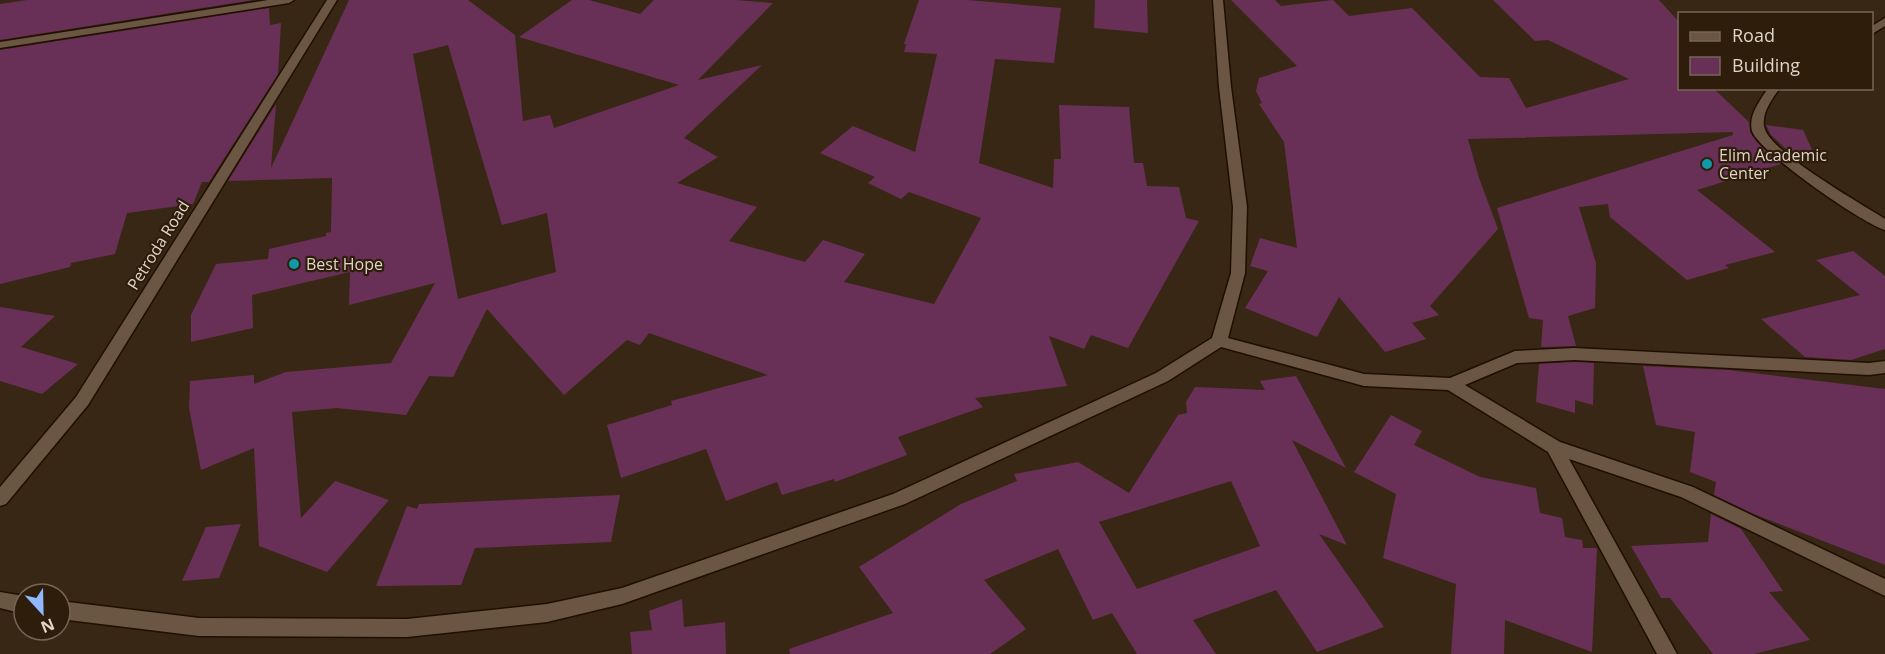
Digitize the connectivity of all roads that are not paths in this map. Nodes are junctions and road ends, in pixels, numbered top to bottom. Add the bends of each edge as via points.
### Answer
1 (289, 0) edge
2 (332, 0) edge
3 (1218, 0) edge
4 (1885, 21) edge
5 (1873, 30) edge
6 (0, 45) edge
7 (1773, 90) edge
8 (1885, 225) edge
9 (1219, 341) junction
10 (1885, 367) edge
11 (1451, 384) junction
12 (1554, 447) junction
13 (0, 499) edge
14 (1885, 588) edge
15 (72, 611) edge
16 (1667, 654) edge

1 - 6 street
2 - 13 street, Petroda Road via 82,401
3 - 9 street via 1240,207 1238,273
4 - 5 street
7 - 8 street via 1759,110 1760,135 1792,164
9 - 11 street via 1364,380
9 - 15 street via 1162,377 899,499 622,596 547,613 407,628 199,627
10 - 11 street via 1574,354 1515,357
11 - 12 street
12 - 14 street via 1687,492
12 - 16 street

